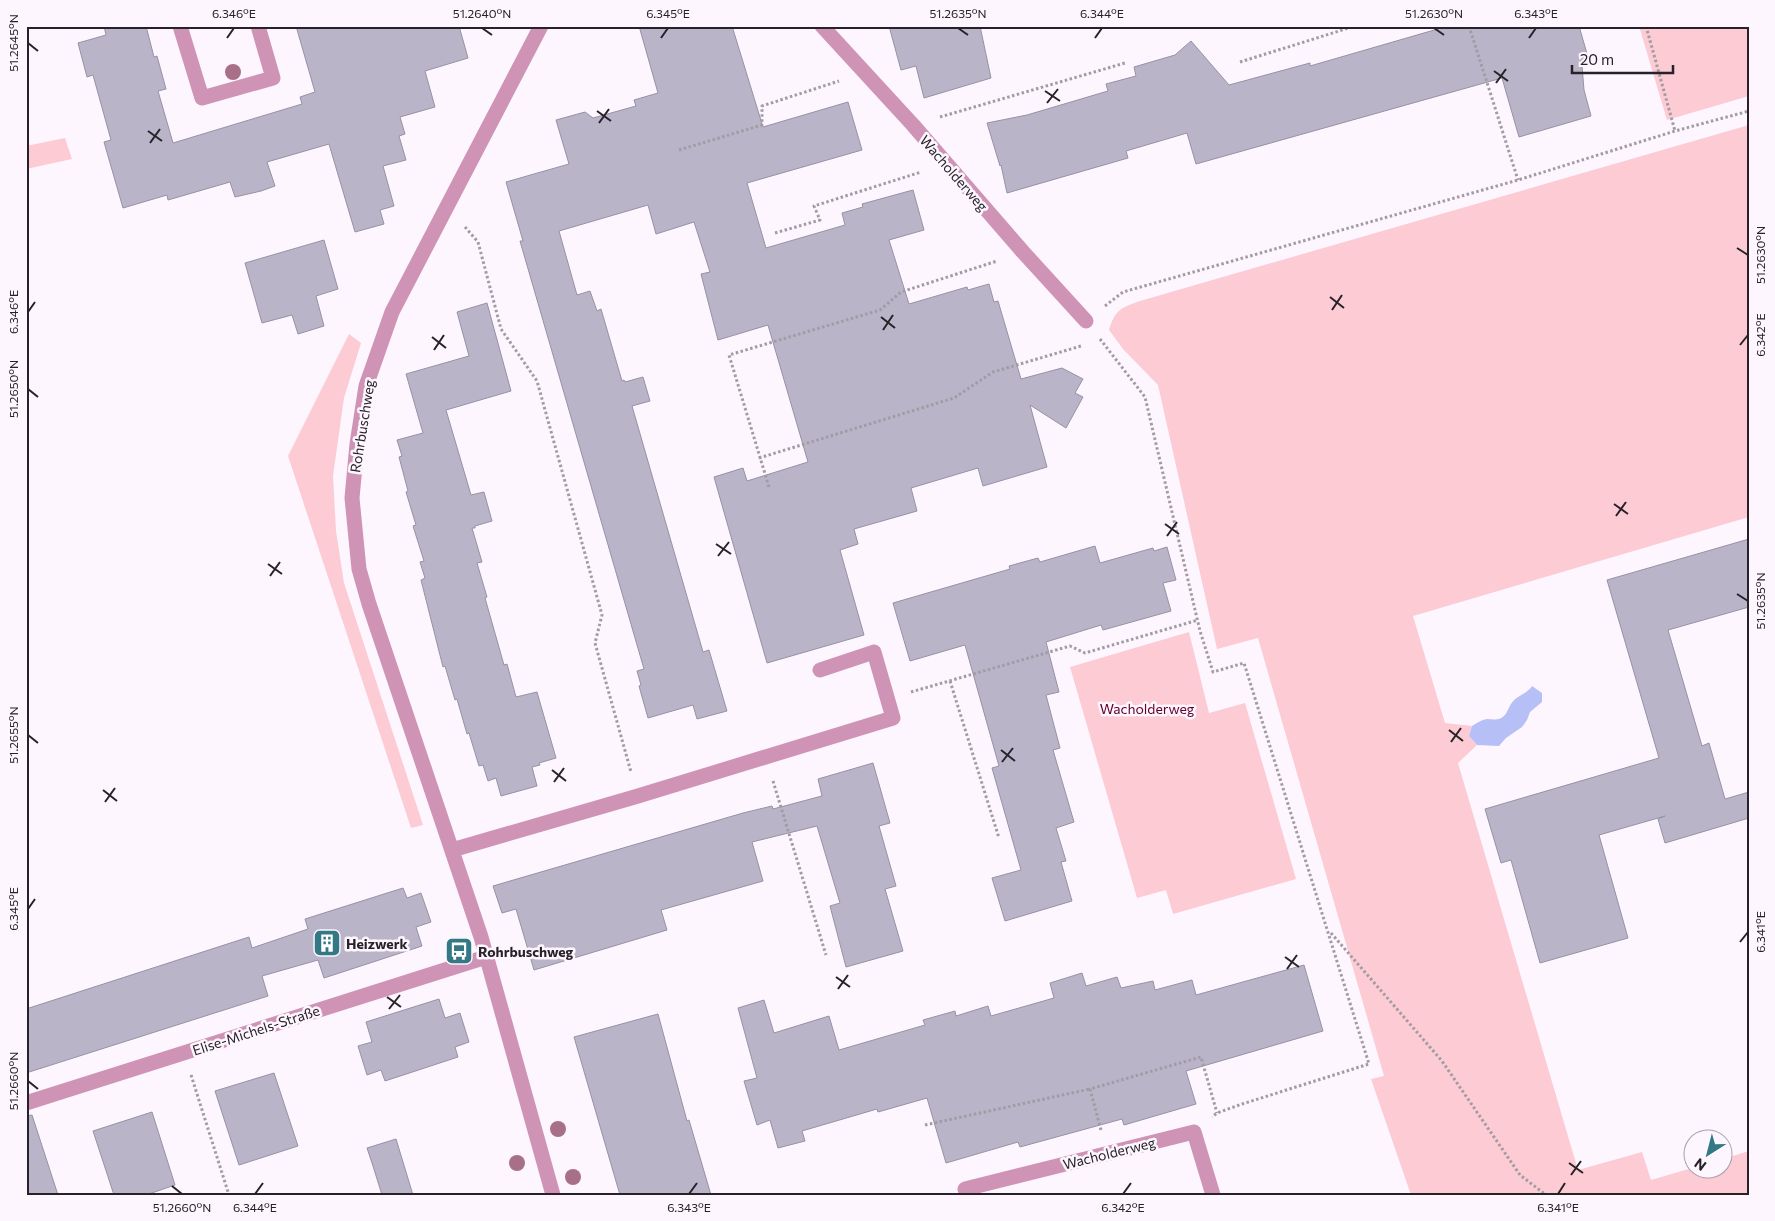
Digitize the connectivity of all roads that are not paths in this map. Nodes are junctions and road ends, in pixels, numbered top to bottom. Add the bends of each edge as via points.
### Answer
1 (180, 26) edge
2 (258, 26) edge
3 (541, 26) edge
4 (822, 26) edge
5 (1086, 321) road end
6 (820, 670) dead end
7 (452, 850) junction
8 (486, 957) junction
9 (26, 1103) edge
10 (553, 1195) edge
11 (967, 1195) edge
12 (1213, 1195) edge

1 - 2 street via 202,98 273,78
3 - 7 street, Rohrbuschweg via 392,312 366,386 357,444 352,498 360,569
4 - 5 street, Wacholderweg
6 - 7 street via 874,652 893,718
7 - 8 street, Rohrbuschweg
8 - 9 street, Elise-Michels-Straße
8 - 10 street, Rohrbuschweg
11 - 12 street, Wacholderweg via 965,1189 1194,1132

